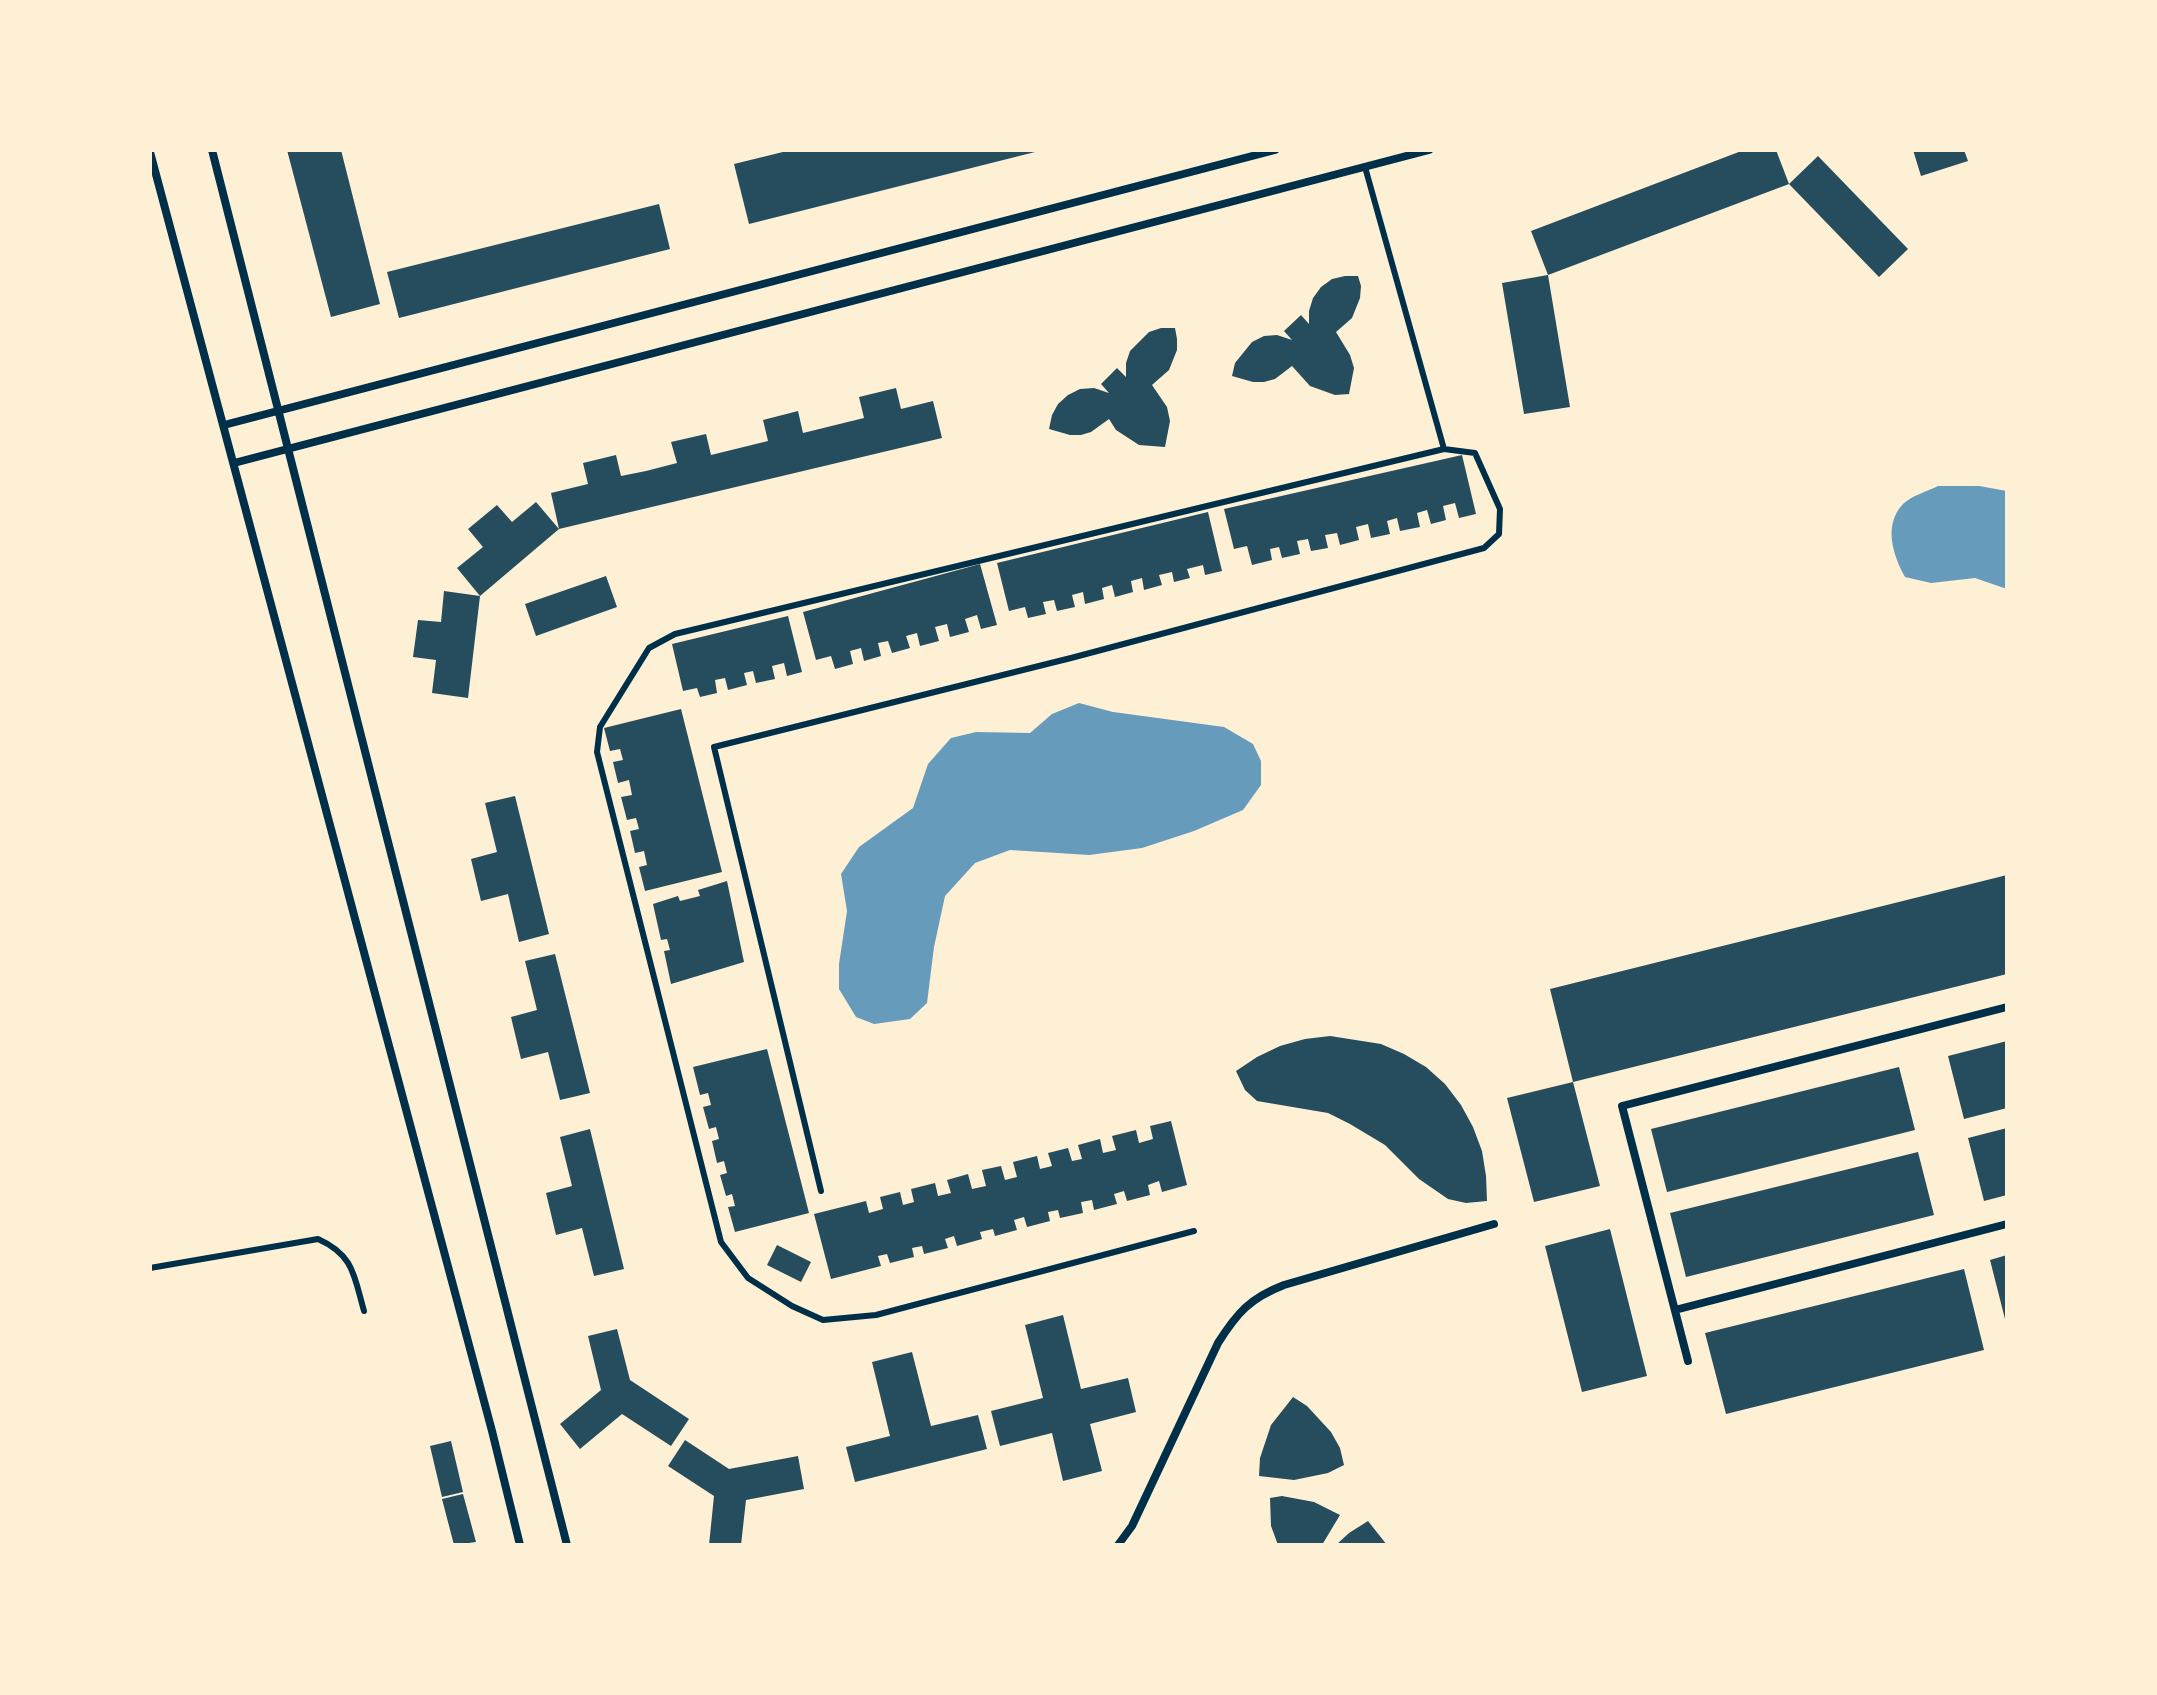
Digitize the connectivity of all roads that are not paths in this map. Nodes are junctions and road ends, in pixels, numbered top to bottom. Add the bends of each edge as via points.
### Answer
1 (212, 150) edge
2 (1275, 150) edge
3 (1429, 150) edge
4 (150, 152) edge
5 (1365, 167) junction
6 (279, 411) junction
7 (224, 425) junction
8 (1444, 449) junction
9 (289, 450) junction
10 (234, 463) junction
11 (2007, 1007) edge
12 (821, 1191) dead end
13 (1494, 1224) dead end
14 (2007, 1224) edge
15 (1194, 1231) dead end
16 (150, 1268) edge
17 (1675, 1310) junction
18 (364, 1311) dead end
19 (1688, 1361) dead end
20 (520, 1545) edge
21 (567, 1545) edge
22 (1118, 1545) edge

1 - 6 street
2 - 6 street
3 - 5 street
4 - 7 street
5 - 8 lane
5 - 9 street
6 - 7 street
6 - 9 street
7 - 10 street
8 - 12 lane via 1475,453 1500,509 1499,534 1484,548 714,747
8 - 15 lane via 675,634 649,648 600,727 597,752 721,1242 748,1278 823,1320 876,1315
9 - 10 street
9 - 21 street
10 - 20 street
11 - 17 street via 1622,1106
13 - 22 street via 1260,1294 1233,1319 1218,1343 1132,1526
14 - 17 street
16 - 18 lane via 318,1239 344,1255
17 - 19 street

